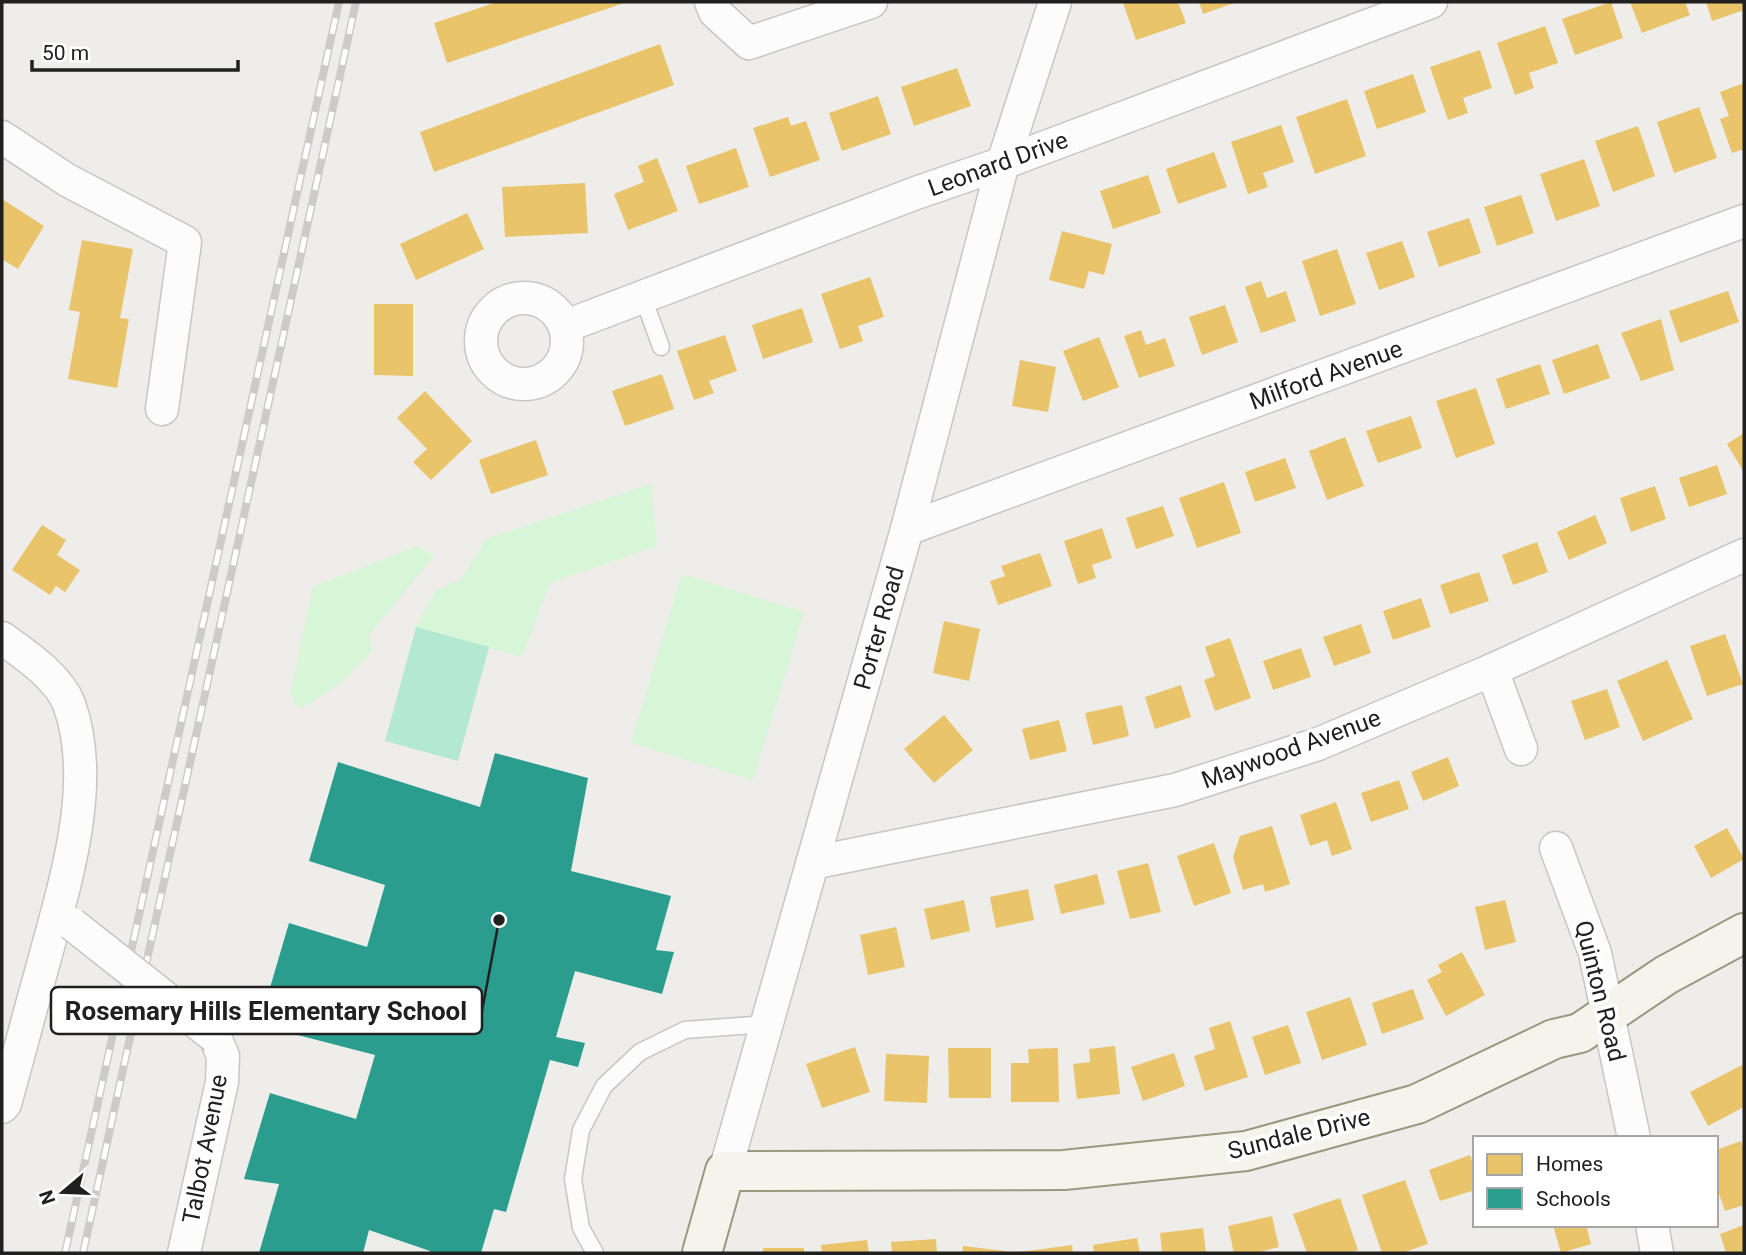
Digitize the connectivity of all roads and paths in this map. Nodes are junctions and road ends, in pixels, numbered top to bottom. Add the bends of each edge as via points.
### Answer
1 (711, 2) edge
2 (871, 2) edge
3 (1055, 2) edge
4 (1431, 2) edge
5 (2, 137) edge
6 (1003, 163) junction
7 (1744, 221) edge
8 (643, 297) junction
9 (565, 326) dead end
10 (661, 347) dead end
11 (162, 409) dead end
12 (907, 529) junction
13 (1744, 555) edge
14 (2, 638) edge
15 (1492, 670) junction
16 (1521, 749) dead end
17 (1556, 848) dead end
18 (812, 863) junction
19 (65, 918) junction
20 (1744, 933) edge
21 (1609, 1015) junction
22 (766, 1024) junction
23 (4, 1105) edge
24 (1634, 1136) edge
25 (725, 1171) junction
26 (1651, 1227) edge
27 (184, 1253) edge
28 (594, 1253) edge
29 (702, 1253) edge
30 (1657, 1253) edge

1 - 2 street via 715,12 749,43
3 - 6 street, Porter Road
4 - 6 street, Leonard Drive
5 - 11 street via 67,180 185,242
6 - 8 street, Leonard Drive
6 - 12 street, Porter Road
7 - 12 street, Milford Avenue
8 - 9 street, Leonard Drive
8 - 10 lane
12 - 18 street, Porter Road
13 - 15 street, Maywood Avenue
14 - 19 street via 42,666 68,702 80,779
15 - 16 street
15 - 18 street, Maywood Avenue via 1318,744 1175,790
17 - 21 street, Quinton Road via 1595,953
18 - 22 street, Porter Road
19 - 23 street
19 - 27 street, Talbot Avenue, bridge via 215,1037 223,1056 222,1082
20 - 21 street, Sundale Drive via 1665,975
21 - 24 street, Quinton Road
21 - 25 street, Sundale Drive via 1580,1033 1554,1039 1417,1104 1246,1151 1064,1170
22 - 25 street, Porter Road
22 - 28 lane via 685,1030 640,1052 604,1086 581,1130 573,1179 581,1228
25 - 29 street, Porter Road
26 - 30 street

